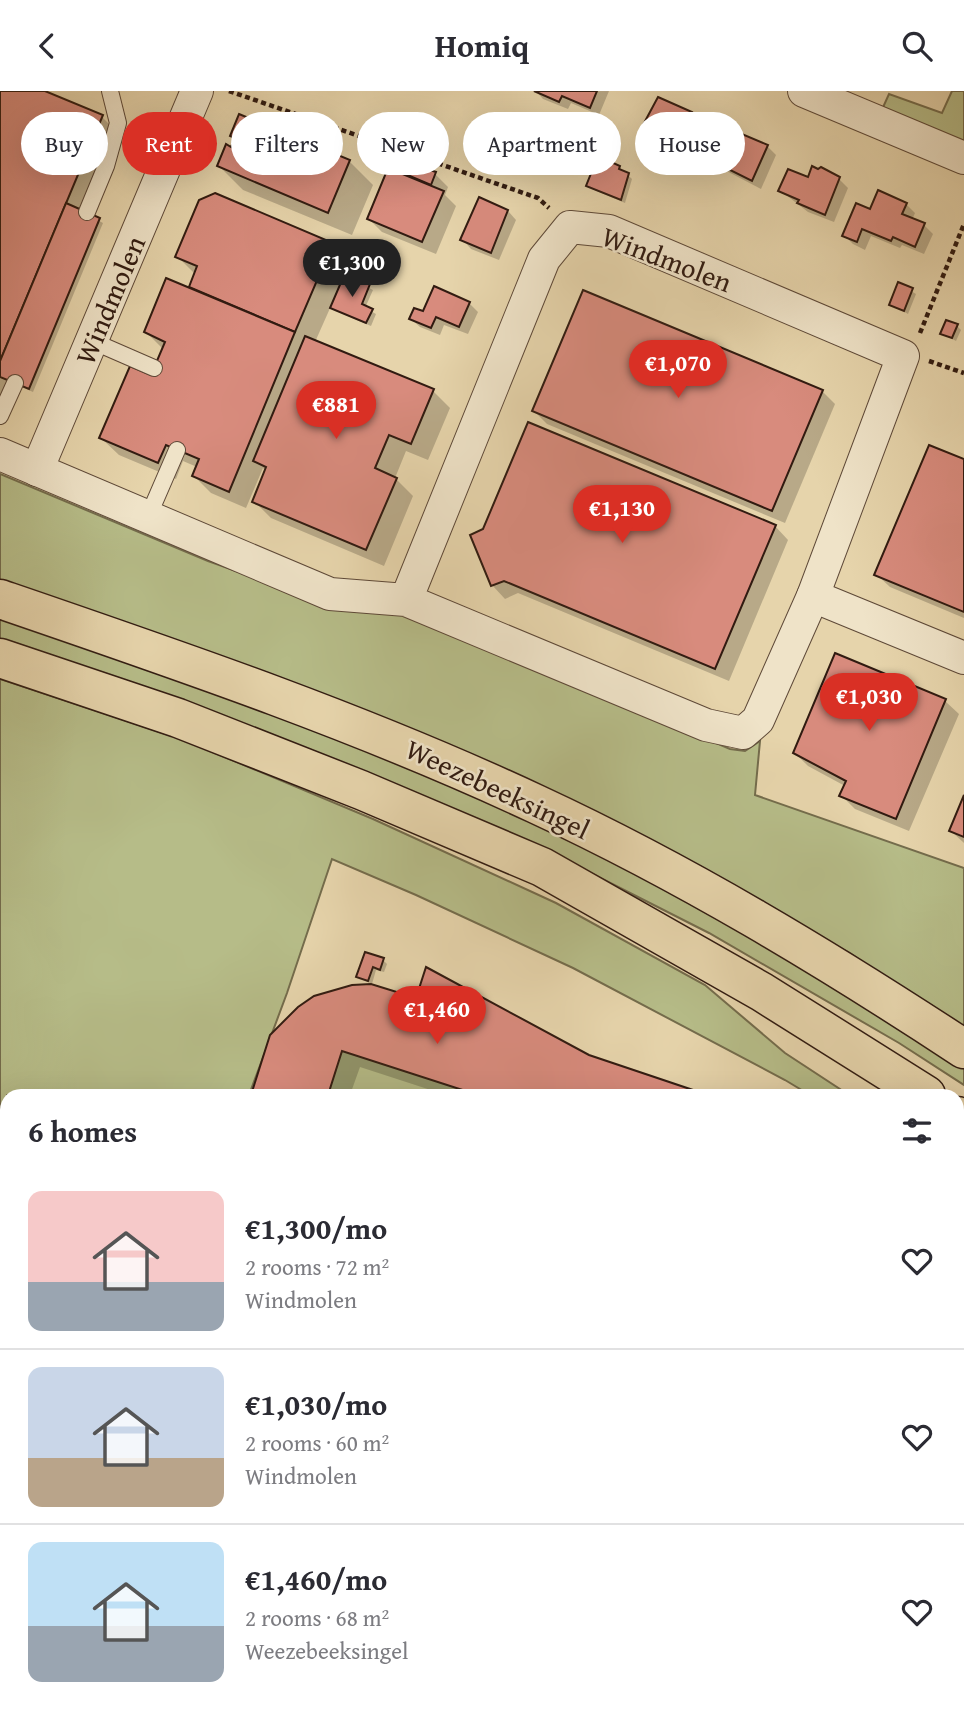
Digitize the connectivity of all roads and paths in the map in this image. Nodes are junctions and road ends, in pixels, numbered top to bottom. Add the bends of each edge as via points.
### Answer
1 (110, 91) edge
2 (197, 91) edge
3 (229, 91) edge
4 (804, 91) edge
5 (964, 157) edge
6 (87, 212) dead end
7 (964, 224) edge
8 (570, 227) junction
9 (92, 341) junction
10 (903, 356) junction
11 (154, 368) dead end
12 (964, 373) edge
13 (15, 383) dead end
14 (0, 416) edge
15 (177, 450) dead end
16 (0, 454) edge
17 (37, 470) junction
18 (148, 517) junction
19 (813, 596) junction
20 (0, 599) edge
21 (406, 600) junction
22 (0, 658) edge
23 (964, 658) edge
24 (964, 1049) edge
25 (916, 1089) edge

1 - 6 lane via 118,123
2 - 9 street, Windmolen
3 - 8 path via 538,198
4 - 5 street
7 - 10 path via 918,338
8 - 10 street, Windmolen via 609,231
8 - 21 street, Windmolen via 544,259
9 - 11 lane
9 - 17 street, Windmolen
10 - 12 path
10 - 19 street
13 - 14 lane
15 - 18 lane
16 - 17 street
17 - 18 street
18 - 21 street via 330,594
19 - 21 street via 758,720 743,733 706,725
19 - 23 street
20 - 24 main road, Weezebeeksingel via 377,734 538,804 695,885
22 - 25 main road, Weezebeeksingel via 178,718 541,867 762,992

